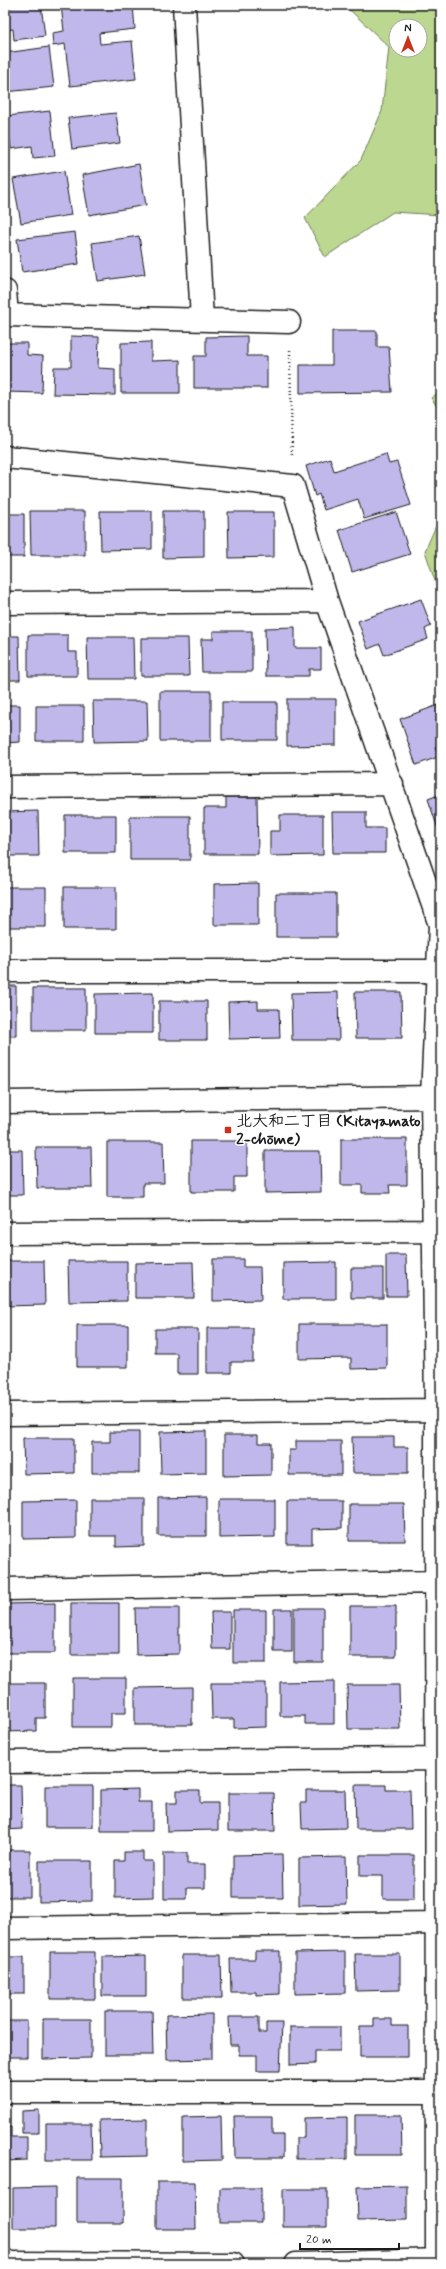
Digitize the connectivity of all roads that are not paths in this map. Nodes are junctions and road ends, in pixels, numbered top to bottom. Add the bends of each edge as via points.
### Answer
1 (184, 5) edge
2 (5, 291) edge
3 (6, 315) edge
4 (202, 319) junction
5 (289, 322) road end
6 (5, 457) edge
7 (327, 601) junction
8 (5, 603) edge
9 (392, 784) junction
10 (5, 787) edge
11 (5, 971) edge
12 (439, 971) edge
13 (436, 1096) edge
14 (5, 1102) edge
15 (437, 1231) edge
16 (5, 1233) edge
17 (438, 1410) edge
18 (5, 1414) edge
19 (438, 1582) edge
20 (5, 1589) edge
21 (438, 1759) edge
22 (5, 1762) edge
23 (439, 1923) edge
24 (5, 1928) edge
25 (5, 2092) edge
26 (439, 2092) edge
27 (439, 2260) edge
28 (5, 2263) edge
29 (233, 2264) edge
30 (296, 2264) edge

1 - 4 street
2 - 3 street
3 - 4 street
4 - 5 street
6 - 7 street via 293,486
7 - 8 street
7 - 9 street
9 - 10 street
9 - 12 street via 440,925
11 - 12 street
12 - 13 street
13 - 14 street
13 - 15 street
15 - 16 street
15 - 17 street
17 - 18 street
17 - 19 street
19 - 20 street
19 - 21 street
21 - 22 street
21 - 23 street
23 - 24 street
23 - 26 street
25 - 26 street
26 - 27 street
27 - 30 street
28 - 29 street

